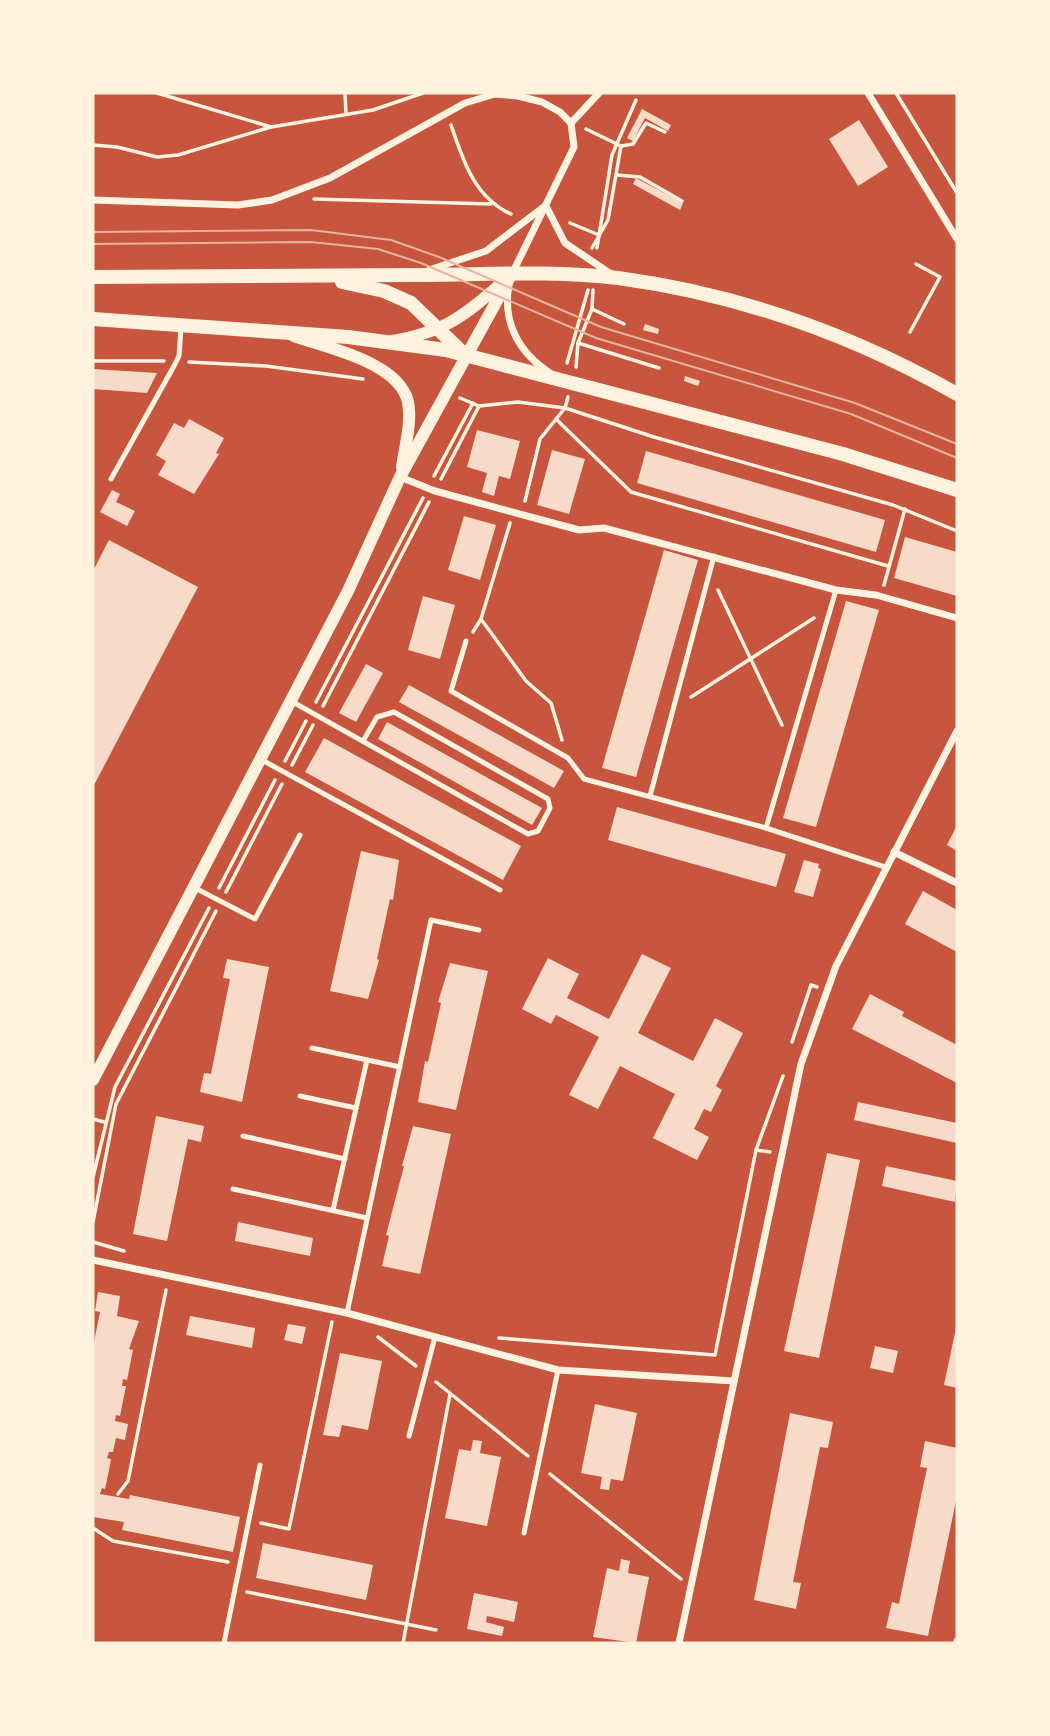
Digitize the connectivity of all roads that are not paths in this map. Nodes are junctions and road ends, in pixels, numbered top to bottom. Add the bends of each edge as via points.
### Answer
1 (599, 93) edge
2 (868, 93) edge
3 (571, 123) junction
4 (93, 200) edge
5 (546, 206) junction
6 (957, 239) edge
7 (595, 271) junction
8 (387, 275) junction
9 (511, 275) junction
10 (310, 276) junction
11 (93, 277) edge
12 (93, 319) edge
13 (181, 324) junction
14 (437, 329) junction
15 (280, 332) junction
16 (390, 341) junction
17 (465, 355) junction
18 (563, 380) junction
19 (957, 394) edge
20 (400, 477) junction
21 (111, 479) dead end
22 (957, 490) edge
23 (714, 556) junction
24 (836, 590) junction
25 (957, 618) edge
26 (466, 642) dead end
27 (291, 701) junction
28 (957, 731) edge
29 (363, 741) junction
30 (259, 759) junction
31 (650, 796) junction
32 (766, 828) junction
33 (300, 835) dead end
34 (894, 852) junction
35 (885, 867) junction
36 (957, 883) edge
37 (192, 887) junction
38 (500, 890) dead end
39 (479, 930) dead end
40 (312, 1048) dead end
41 (367, 1060) junction
42 (400, 1067) junction
43 (93, 1080) edge
44 (300, 1096) dead end
45 (356, 1108) junction
46 (243, 1136) dead end
47 (345, 1159) junction
48 (233, 1189) dead end
49 (333, 1210) junction
50 (367, 1218) junction
51 (93, 1260) edge
52 (347, 1313) junction
53 (435, 1337) junction
54 (558, 1370) junction
55 (734, 1381) junction
56 (409, 1436) dead end
57 (260, 1465) dead end
58 (524, 1533) dead end
59 (224, 1643) edge
60 (679, 1643) edge

1 - 3 street
2 - 6 street
3 - 4 street via 542,102 488,95 447,112 308,189 272,200 238,205
3 - 5 street via 574,147
5 - 7 street via 565,243
5 - 8 street via 499,244 467,260
5 - 9 street
7 - 9 main road
7 - 19 main road via 707,295 813,327 880,353
8 - 9 main road
8 - 10 main road
9 - 14 street via 463,318
9 - 17 street
9 - 18 street via 507,309 514,334 538,365
10 - 11 main road
10 - 14 main road via 398,295
12 - 13 main road
13 - 15 main road
13 - 21 lane via 176,361
14 - 16 street
14 - 17 main road
15 - 16 main road
15 - 20 street via 362,360 400,385 409,412
16 - 17 main road
17 - 18 main road
17 - 20 street
18 - 22 main road via 856,457
20 - 23 street via 431,490 579,530 604,528
20 - 27 street
23 - 24 street
23 - 31 lane
24 - 25 street
24 - 32 lane
26 - 31 lane via 451,691 568,758 584,779
27 - 29 lane
27 - 30 street
28 - 34 street
29 - 29 lane via 528,834 538,831 550,808 548,799 394,712 377,716
30 - 37 street
30 - 38 lane
31 - 32 lane
32 - 35 lane
33 - 37 lane via 255,919
34 - 35 street
34 - 36 street
35 - 55 street via 836,966 801,1064
37 - 43 street
39 - 42 lane via 431,920
40 - 41 lane
41 - 42 lane
41 - 45 lane
42 - 50 lane
44 - 45 lane
45 - 47 lane
46 - 47 lane
47 - 49 lane
48 - 49 lane
49 - 50 lane
50 - 52 lane
51 - 52 street
52 - 53 street
53 - 54 street
53 - 56 lane
54 - 55 street
54 - 58 lane
55 - 60 street
57 - 59 lane

